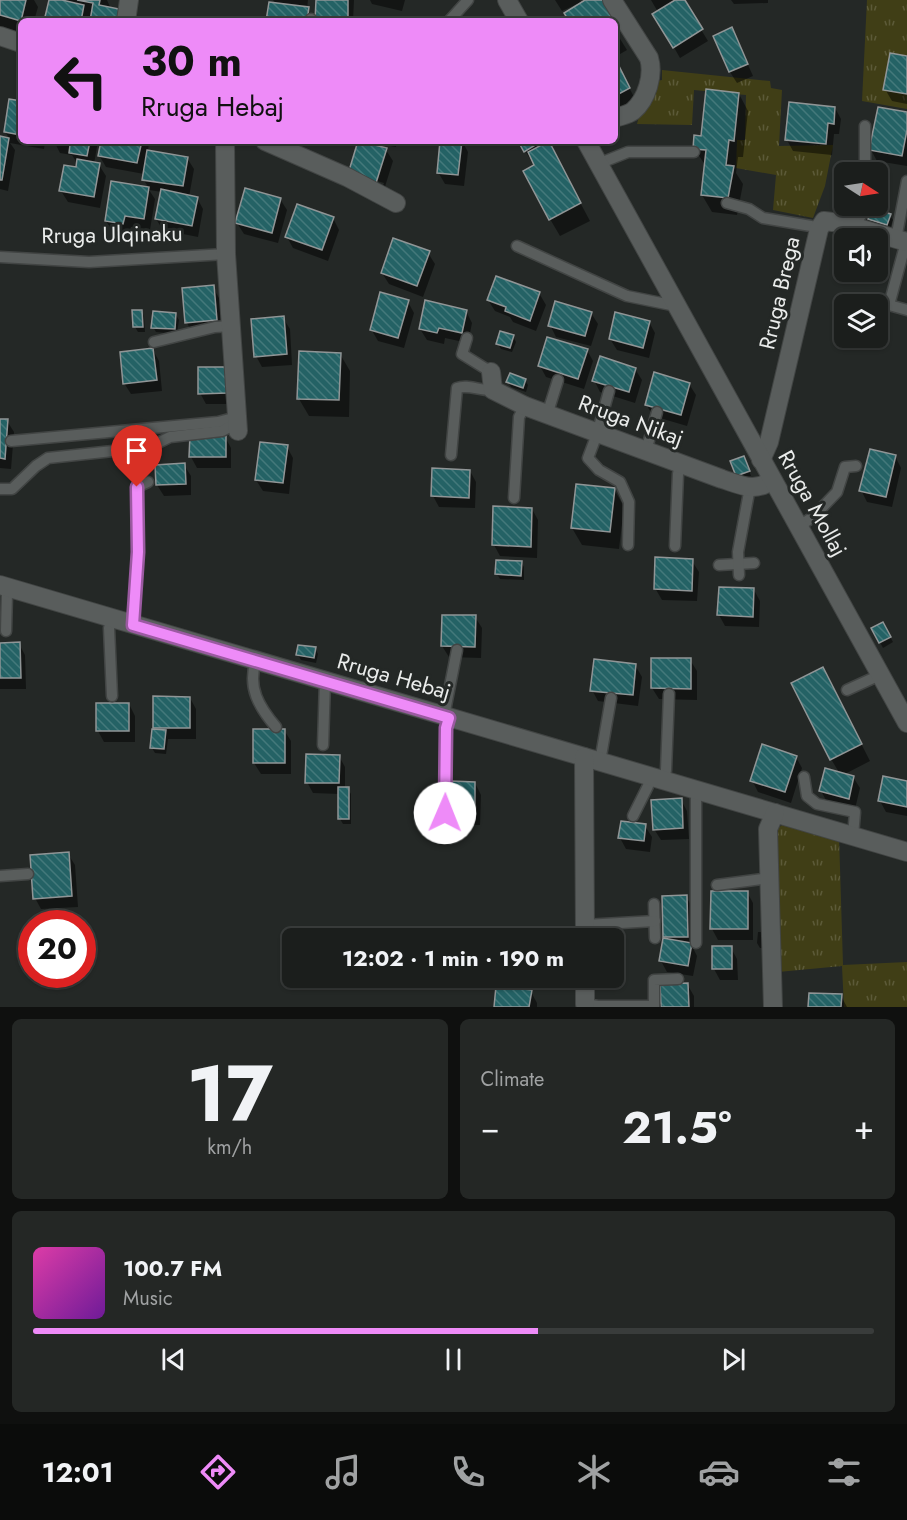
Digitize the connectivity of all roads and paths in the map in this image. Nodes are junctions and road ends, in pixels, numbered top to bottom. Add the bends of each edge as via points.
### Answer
1 (129, 0) edge
2 (468, 0) edge
3 (507, 0) edge
4 (612, 0) edge
5 (126, 18) edge
6 (451, 18) edge
7 (517, 18) edge
8 (0, 36) edge
9 (18, 42) edge
10 (618, 117) edge
11 (865, 126) dead end
12 (225, 144) edge
13 (272, 144) edge
14 (588, 144) edge
15 (694, 152) dead end
16 (865, 162) edge
17 (598, 164) junction
18 (907, 181) edge
19 (396, 202) dead end
20 (727, 203) dead end
21 (861, 216) edge
22 (854, 226) junction
23 (819, 230) junction
24 (903, 241) edge
25 (517, 246) dead end
26 (226, 254) junction
27 (0, 257) edge
28 (676, 306) junction
29 (907, 310) edge
30 (231, 326) junction
31 (467, 338) dead end
32 (154, 342) dead end
33 (558, 380) dead end
34 (492, 381) junction
35 (609, 391) dead end
36 (525, 406) junction
37 (657, 412) dead end
38 (547, 415) junction
39 (237, 423) junction
40 (597, 434) junction
41 (11, 441) dead end
42 (646, 451) junction
43 (451, 455) dead end
44 (761, 460) junction
45 (680, 464) junction
46 (856, 466) dead end
47 (772, 480) junction
48 (148, 482) dead end
49 (750, 487) junction
50 (0, 489) edge
51 (514, 498) dead end
52 (798, 526) junction
53 (628, 545) dead end
54 (675, 546) dead end
55 (754, 563) dead end
56 (719, 565) dead end
57 (738, 570) junction
58 (5, 587) edge
59 (112, 618) junction
60 (133, 625) junction
61 (6, 631) dead end
62 (457, 650) dead end
63 (256, 661) junction
64 (880, 675) junction
65 (325, 681) junction
66 (847, 690) dead end
67 (669, 694) dead end
68 (112, 696) dead end
69 (611, 698) dead end
70 (446, 717) junction
71 (907, 723) edge
72 (276, 727) dead end
73 (323, 745) dead end
74 (592, 760) junction
75 (804, 777) dead end
76 (657, 779) junction
77 (696, 790) junction
78 (445, 813) dead end
79 (775, 813) junction
80 (633, 816) dead end
81 (852, 836) junction
82 (907, 852) edge
83 (28, 874) dead end
84 (0, 876) edge
85 (770, 878) junction
86 (717, 885) dead end
87 (654, 904) dead end
88 (655, 921) junction
89 (585, 928) edge
90 (610, 928) edge
91 (655, 938) dead end
92 (696, 943) dead end
93 (678, 979) dead end
94 (585, 988) edge
95 (585, 1005) edge
96 (654, 1006) edge
97 (773, 1007) edge

1 - 5 street
2 - 6 lane
3 - 7 street
4 - 10 street via 652,69 643,98 632,112
8 - 9 street
11 - 16 lane
12 - 26 street
13 - 19 street
14 - 17 street, Rruga Mollaj
15 - 17 lane via 628,152
17 - 28 street, Rruga Mollaj
18 - 24 lane
20 - 23 lane via 763,218
21 - 22 lane
22 - 23 street, Rruga Brega via 824,221
22 - 24 street, Rruga Brega
23 - 44 street, Rruga Brega via 769,442
24 - 29 lane via 890,305
25 - 28 lane via 627,297
26 - 27 lane, Rruga Ulqinaku via 89,262
26 - 30 street
28 - 44 street, Rruga Mollaj
30 - 32 lane
30 - 39 street
31 - 34 lane via 462,354
33 - 38 lane
34 - 36 street, Rruga Nikaj
34 - 43 lane via 484,390 464,385 457,388
35 - 40 lane
36 - 38 street, Rruga Nikaj
36 - 51 lane via 519,417
37 - 42 lane
38 - 40 street, Rruga Nikaj
39 - 41 lane
39 - 50 lane via 222,431 170,437 150,447 48,458 12,489
40 - 42 street, Rruga Nikaj
40 - 53 lane via 588,458 620,482 629,502
42 - 45 street, Rruga Nikaj
44 - 47 street, Rruga Mollaj
45 - 49 street, Rruga Nikaj
45 - 54 lane
46 - 52 lane via 845,467 837,492 813,517
47 - 49 street via 763,487
47 - 52 street, Rruga Mollaj
48 - 60 lane via 137,487
49 - 57 lane
52 - 64 street, Rruga Mollaj
55 - 57 lane
56 - 57 lane
58 - 59 street, Rruga Hebaj
58 - 61 lane
59 - 60 street, Rruga Hebaj
59 - 68 lane
60 - 63 street, Rruga Hebaj
62 - 70 lane
63 - 65 street, Rruga Hebaj
63 - 72 lane via 253,689 262,710
64 - 66 lane
64 - 71 street, Rruga Mollaj
65 - 70 street, Rruga Hebaj
65 - 73 lane
67 - 76 lane via 666,770
69 - 74 lane
70 - 74 street, Rruga Hebaj
70 - 78 lane
74 - 76 street, Rruga Hebaj
74 - 89 street
75 - 81 lane via 807,796 817,804 855,812
76 - 77 street, Rruga Hebaj
76 - 80 lane via 648,786
77 - 79 street, Rruga Hebaj
77 - 92 lane
79 - 81 street, Rruga Hebaj
79 - 85 street via 768,829
81 - 82 street, Rruga Hebaj
83 - 84 lane
85 - 86 lane
85 - 97 street
87 - 88 lane
88 - 90 lane
88 - 91 lane
93 - 96 lane via 654,980
94 - 95 street
95 - 96 lane

